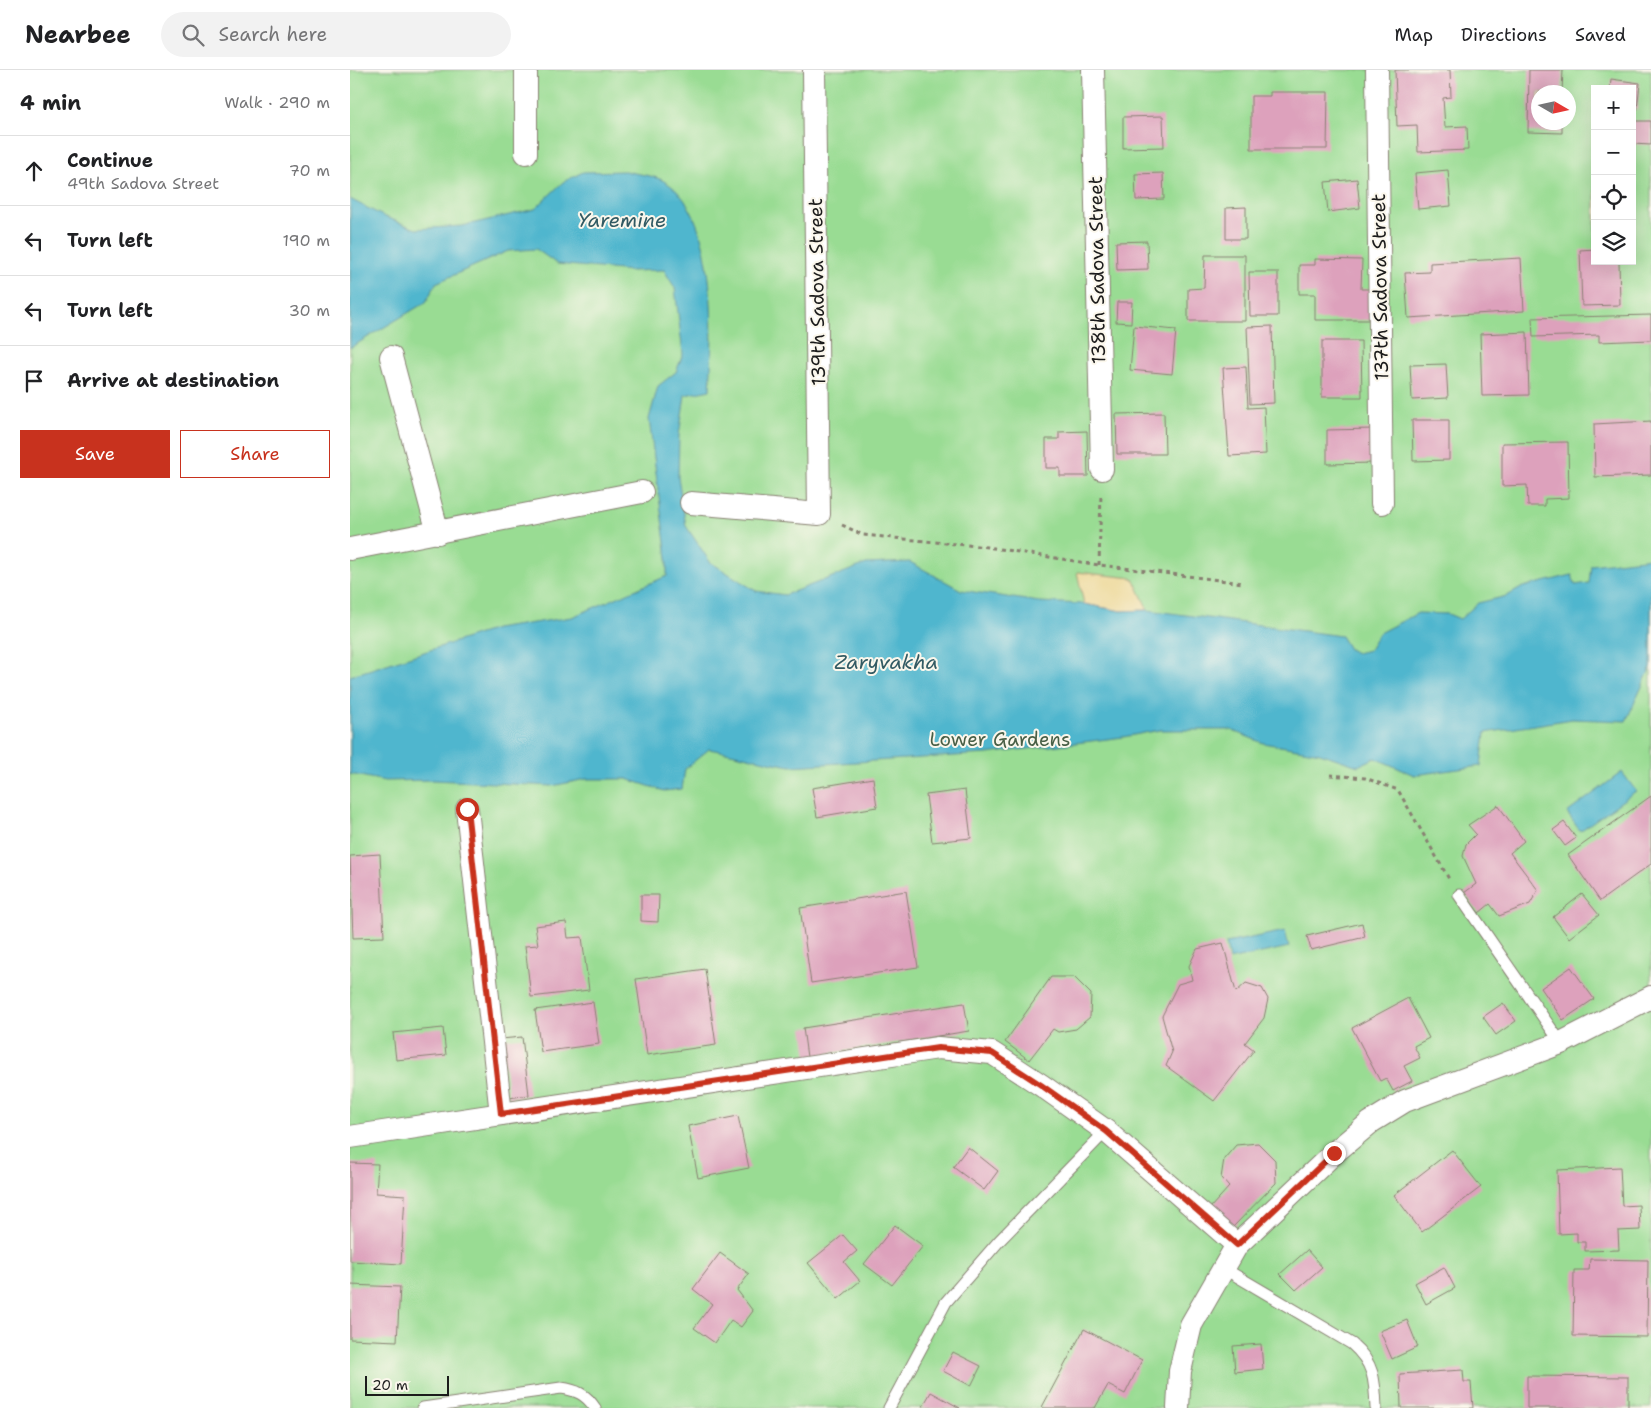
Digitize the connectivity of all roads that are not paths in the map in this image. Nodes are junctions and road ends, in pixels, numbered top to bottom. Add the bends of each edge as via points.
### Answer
1 (526, 70) edge
2 (814, 70) edge
3 (1093, 70) edge
4 (1377, 70) edge
5 (526, 153) dead end
6 (391, 357) dead end
7 (1102, 469) road end
8 (642, 492) dead end
9 (691, 503) dead end
10 (1382, 503) dead end
11 (438, 533) junction
12 (350, 549) edge
13 (467, 809) dead end
14 (1458, 894) road end
15 (1651, 997) edge
16 (1561, 1043) junction
17 (501, 1114) junction
18 (1106, 1131) junction
19 (350, 1137) edge
20 (1237, 1245) junction
21 (1223, 1268) junction
22 (424, 1408) edge
23 (595, 1408) edge
24 (889, 1408) edge
25 (1178, 1408) edge
26 (1376, 1408) edge

1 - 5 street
2 - 9 street, 139th Sadova Street via 819,514
3 - 7 street, 138th Sadova Street
4 - 10 street, 137th Sadova Street
6 - 11 street
8 - 11 street
11 - 12 street
13 - 17 street
14 - 16 lane
15 - 16 street
16 - 20 street via 1405,1101 1371,1122
17 - 18 street via 938,1048 992,1053
17 - 19 street
18 - 20 street
18 - 24 lane via 999,1241 946,1302
20 - 21 street
21 - 25 street via 1191,1325 1180,1371
21 - 26 lane via 1352,1344 1366,1356 1372,1371
22 - 23 lane via 560,1388 577,1390

